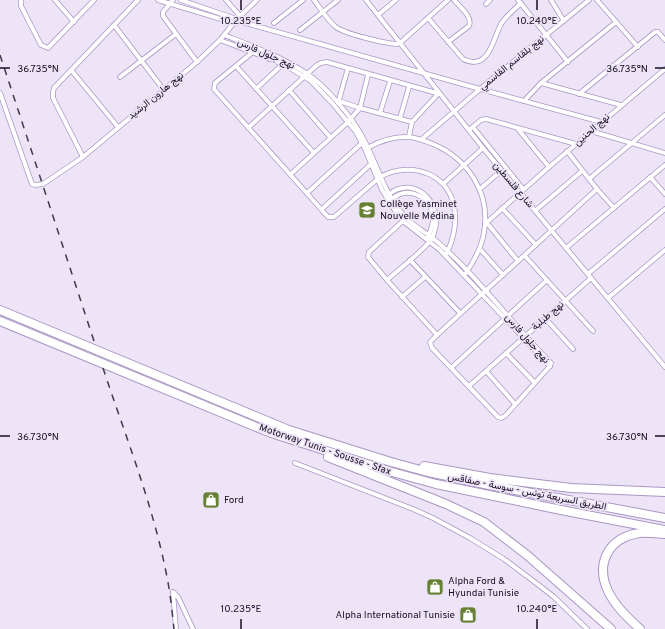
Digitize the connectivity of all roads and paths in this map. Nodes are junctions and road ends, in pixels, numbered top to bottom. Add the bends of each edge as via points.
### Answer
1 (56, 0) edge
2 (94, 0) edge
3 (138, 0) edge
4 (158, 0) edge
5 (181, 0) edge
6 (226, 0) edge
7 (257, 0) edge
8 (303, 0) edge
9 (314, 0) edge
10 (338, 0) edge
11 (366, 0) edge
12 (396, 0) edge
13 (448, 0) edge
14 (454, 0) edge
15 (490, 0) edge
16 (551, 0) edge
17 (580, 0) edge
18 (588, 0) edge
19 (597, 0) edge
20 (21, 1) edge
21 (172, 2) edge
22 (193, 2) edge
23 (519, 2) edge
24 (486, 4) dead end
25 (583, 5) junction
26 (323, 11) junction
27 (378, 15) junction
28 (239, 17) junction
29 (428, 18) junction
30 (564, 21) junction
31 (74, 22) junction
32 (242, 22) junction
33 (616, 22) junction
34 (234, 23) junction
35 (274, 23) dead end
36 (114, 25) junction
37 (300, 30) dead end
38 (176, 34) junction
39 (224, 35) junction
40 (546, 35) junction
41 (220, 40) junction
42 (665, 40) edge
43 (448, 42) junction
44 (400, 44) junction
45 (638, 47) junction
46 (257, 48) junction
47 (253, 52) junction
48 (140, 60) junction
49 (197, 62) junction
50 (568, 62) junction
51 (283, 64) junction
52 (236, 66) junction
53 (348, 68) junction
54 (665, 69) edge
55 (72, 71) junction
56 (423, 72) junction
57 (306, 75) junction
58 (368, 75) junction
59 (120, 77) dead end
60 (390, 81) junction
61 (542, 83) junction
62 (409, 86) junction
63 (256, 89) junction
64 (480, 89) junction
65 (163, 90) junction
66 (289, 90) junction
67 (0, 93) edge
68 (439, 94) junction
69 (579, 94) junction
70 (524, 101) junction
71 (338, 102) junction
72 (621, 105) junction
73 (272, 107) junction
74 (360, 108) junction
75 (454, 112) junction
76 (380, 113) junction
77 (665, 115) edge
78 (400, 118) junction
79 (350, 120) junction
80 (412, 122) junction
81 (601, 122) junction
82 (118, 127) junction
83 (472, 127) junction
84 (248, 128) junction
85 (518, 128) junction
86 (469, 130) junction
87 (591, 131) junction
88 (409, 136) junction
89 (330, 137) junction
90 (422, 139) junction
91 (362, 143) junction
92 (576, 144) junction
93 (631, 144) junction
94 (366, 148) junction
95 (483, 148) junction
96 (567, 151) junction
97 (314, 153) junction
98 (665, 153) edge
99 (83, 156) junction
100 (371, 164) junction
101 (465, 165) junction
102 (665, 165) edge
103 (548, 166) junction
104 (502, 171) junction
105 (582, 171) junction
106 (291, 174) junction
107 (650, 177) junction
108 (379, 178) junction
109 (589, 178) junction
110 (443, 184) junction
111 (480, 189) junction
112 (596, 189) junction
113 (521, 191) junction
114 (308, 192) junction
115 (388, 194) junction
116 (665, 194) edge
117 (392, 199) junction
118 (502, 208) junction
119 (614, 208) junction
120 (322, 209) junction
121 (665, 209) edge
122 (535, 211) junction
123 (404, 220) junction
124 (486, 223) junction
125 (551, 230) junction
126 (429, 240) junction
127 (536, 245) junction
128 (566, 248) junction
129 (480, 249) junction
130 (665, 250) edge
131 (446, 254) junction
132 (525, 256) junction
133 (410, 260) junction
134 (518, 261) junction
135 (466, 273) junction
136 (503, 275) junction
137 (590, 276) junction
138 (425, 277) junction
139 (387, 280) junction
140 (547, 280) junction
141 (483, 293) junction
142 (402, 297) junction
143 (608, 298) junction
144 (565, 301) junction
145 (0, 310) edge
146 (460, 313) junction
147 (506, 318) junction
148 (545, 318) junction
149 (0, 321) edge
150 (593, 331) dead end
151 (437, 335) junction
152 (524, 336) junction
153 (47, 340) junction
154 (573, 349) dead end
155 (506, 353) junction
156 (665, 367) edge
157 (451, 368) junction
158 (486, 371) junction
159 (534, 382) junction
160 (469, 386) junction
161 (515, 404) junction
162 (391, 462) junction
163 (295, 463) dead end
164 (665, 492) edge
165 (665, 518) edge
166 (665, 530) edge
167 (665, 534) edge
168 (607, 627) edge
169 (176, 629) edge
170 (193, 629) edge
171 (587, 629) edge
172 (640, 629) edge

1 - 31 street
2 - 31 street
3 - 36 street
4 - 21 street
5 - 22 street
6 - 28 street
7 - 28 street, نهج هارون الرشيد
8 - 35 street
9 - 26 street
10 - 26 street
11 - 27 street, شارع فلسطين
12 - 27 street
13 - 29 street
14 - 43 street via 470,24
15 - 24 street
16 - 30 street
17 - 25 street
18 - 25 street, نهج بلقاسم القاسمي
19 - 33 street
20 - 31 street via 41,45 45,48 50,47
21 - 34 street
21 - 38 street via 163,12 163,16
22 - 28 street
23 - 40 street
23 - 43 street via 500,25 490,51 484,58 468,62
25 - 30 street, نهج بلقاسم القاسمي
26 - 37 street
26 - 44 street via 333,24 343,31
27 - 44 street, شارع فلسطين
28 - 32 street
28 - 34 street, نهج هارون الرشيد
29 - 43 street
29 - 44 street
30 - 40 street, نهج بلقاسم القاسمي
32 - 34 street
32 - 56 street
33 - 45 street
33 - 50 street
34 - 39 street, نهج هارون الرشيد
36 - 48 street
36 - 55 street
38 - 48 street
38 - 49 street
39 - 41 street, نهج هارون الرشيد
39 - 46 street, نهج جلول فارس
40 - 50 street
40 - 64 street, نهج بلقاسم القاسمي
41 - 47 street, نهج جلول فارس
41 - 49 street, نهج هارون الرشيد
42 - 45 street via 655,32
44 - 56 street, شارع فلسطين
45 - 69 street
46 - 47 street
46 - 57 street, نهج جلول فارس via 281,58
47 - 51 street, نهج جلول فارس
47 - 52 street
48 - 59 street
48 - 65 street
49 - 65 street, نهج هارون الرشيد
50 - 61 street
51 - 57 street, نهج جلول فارس
51 - 63 street
52 - 63 street
52 - 84 street via 215,83 214,88
53 - 57 street via 327,62 316,65
53 - 58 street
53 - 71 street
54 - 72 street, نهج الحنين
55 - 82 street
55 - 99 street via 54,88 52,95
56 - 64 street
56 - 68 street, شارع فلسطين
57 - 66 street
57 - 71 street, نهج جلول فارس
57 - 79 street, نهج جلول فارس
58 - 60 street
58 - 74 street
60 - 62 street
60 - 76 street
61 - 69 street
61 - 70 street
62 - 68 street
62 - 78 street
63 - 73 street
64 - 70 street
64 - 75 street, نهج بلقاسم القاسمي
65 - 82 street, نهج هارون الرشيد
66 - 73 street
66 - 89 street
67 - 99 street, نهج هارون الرشيد via 32,184 46,182
68 - 75 street, شارع فلسطين
68 - 80 street
69 - 72 street
70 - 81 street
71 - 74 street
71 - 79 street, نهج جلول فارس
72 - 81 street, نهج الحنين
73 - 84 street
73 - 97 street
74 - 76 street
74 - 79 street
75 - 86 street, شارع فلسطين
75 - 90 street, نهج بلقاسم القاسمي
76 - 78 street
77 - 93 street
78 - 80 street
79 - 89 street
79 - 91 street, نهج جلول فارس
79 - 94 street, نهج جلول فارس
80 - 88 street
81 - 87 street, نهج الحنين
82 - 99 street, نهج هارون الرشيد
83 - 85 street via 486,119
83 - 86 street
83 - 113 street
84 - 106 street
85 - 92 street
85 - 103 street
86 - 95 street, شارع فلسطين
87 - 92 street, نهج الحنين
87 - 93 street
88 - 90 street
88 - 94 street via 386,139
89 - 97 street
90 - 101 street via 452,154
91 - 94 street, نهج جلول فارس
91 - 114 street
92 - 96 street, نهج الحنين
93 - 98 street
93 - 109 street
94 - 100 street, نهج جلول فارس
94 - 108 street, نهج جلول فارس
95 - 101 street
95 - 104 street, شارع فلسطين
96 - 103 street, نهج الحنين
96 - 105 street
97 - 106 street
100 - 108 street, نهج جلول فارس
100 - 120 street
101 - 110 street
101 - 111 street
102 - 107 street
103 - 113 street, نهج الحنين
104 - 111 street
104 - 113 street, شارع فلسطين
105 - 109 street
105 - 122 street
106 - 114 street
107 - 116 street
107 - 119 street
108 - 110 street via 395,170 413,169 434,176
108 - 115 street, نهج جلول فارس
108 - 120 street via 334,217 328,217
108 - 123 street, نهج جلول فارس via 386,198
109 - 112 street
110 - 131 street via 449,193 455,214 453,236
111 - 124 street
112 - 119 street
112 - 125 street
113 - 118 street, نهج الحنين
113 - 122 street, شارع فلسطين
114 - 120 street
115 - 117 street, نهج جلول فارس
115 - 126 street via 408,188 421,192 432,202 437,216 436,226
117 - 123 street, نهج جلول فارس
117 - 126 street via 407,192 424,199 433,215
118 - 124 street, نهج الحنين
118 - 127 street
119 - 128 street
121 - 137 street, نهج طبلبة
122 - 125 street, شارع فلسطين
123 - 126 street, نهج جلول فارس
123 - 139 street via 369,252 368,256
124 - 129 street
124 - 134 street
125 - 127 street
125 - 128 street, شارع فلسطين
126 - 131 street, نهج جلول فارس
126 - 133 street
127 - 132 street
128 - 137 street, شارع فلسطين
129 - 135 street
129 - 136 street
130 - 143 street
131 - 135 street, نهج جلول فارس
132 - 134 street
132 - 140 street
133 - 138 street
133 - 139 street
134 - 136 street
135 - 141 street, نهج جلول فارس
136 - 141 street
137 - 143 street, شارع فلسطين
137 - 144 street, نهج طبلبة
138 - 142 street
138 - 146 street
139 - 142 street
140 - 144 street
140 - 147 street
141 - 146 street
141 - 147 street, نهج جلول فارس
142 - 151 street
143 - 156 street, شارع فلسطين
144 - 148 street, نهج طبلبة
144 - 150 street
145 - 162 highway, Motorway Tunis - Sousse - Sfax via 289,430
146 - 151 street
147 - 152 street, نهج جلول فارس
147 - 157 street
148 - 152 street, نهج طبلبة
148 - 154 street
149 - 153 highway, Motorway Tunis - Sousse - Sfax
151 - 157 street via 430,342 432,348
152 - 155 street, نهج طبلبة
152 - 159 street, نهج جلول فارس via 550,366
153 - 166 highway, Motorway Tunis - Sousse - Sfax via 271,433 392,472 436,484
153 - 168 highway via 278,439 434,499 484,522 527,555
155 - 158 street, نهج طبلبة
155 - 159 street
157 - 160 street
158 - 160 street, نهج طبلبة
158 - 161 street
159 - 161 street
160 - 161 street via 498,417 505,416
162 - 164 highway via 571,488
162 - 165 highway, الطريق السريعة تونس - سوسة - صفاقس via 474,482
163 - 171 street via 433,518 470,538 504,559 554,597
167 - 172 highway via 630,535 607,552 603,567 605,584 611,597
169 - 170 street via 173,592 178,597

